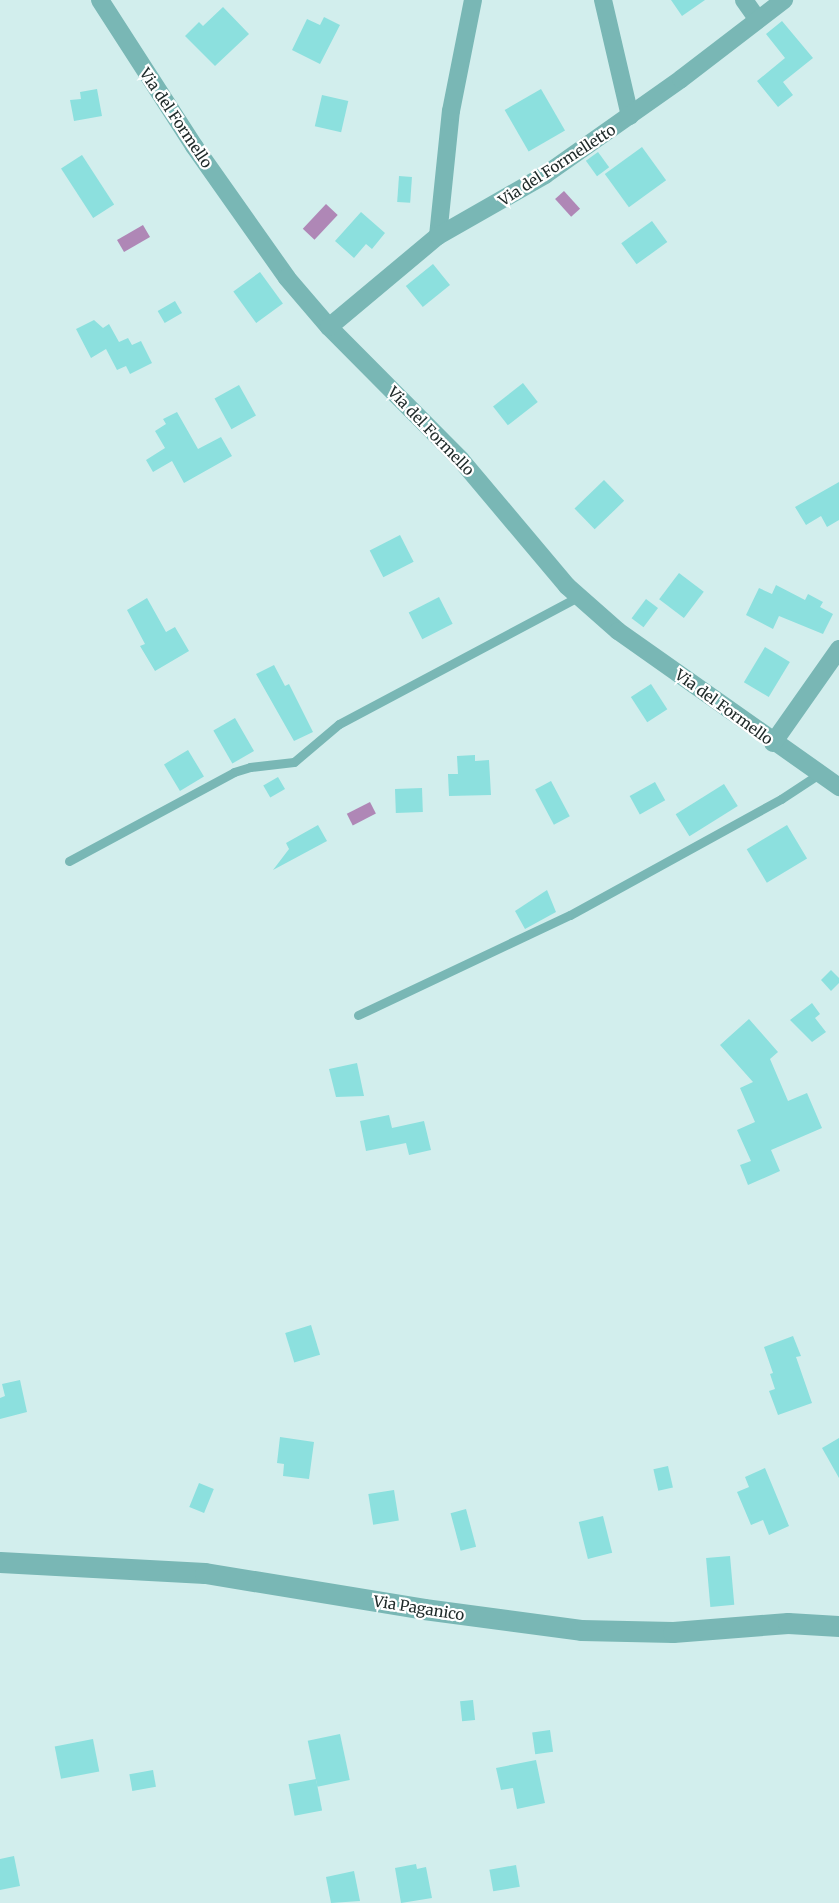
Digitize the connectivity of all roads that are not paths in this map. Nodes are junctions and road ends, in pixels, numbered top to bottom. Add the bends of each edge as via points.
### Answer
1 (100, 0) edge
2 (473, 0) edge
3 (603, 0) edge
4 (744, 0) edge
5 (784, 0) edge
6 (758, 20) junction
7 (630, 116) junction
8 (438, 236) junction
9 (329, 327) junction
10 (578, 597) junction
11 (839, 650) edge
12 (773, 743) junction
13 (819, 774) junction
14 (839, 787) edge
15 (69, 861) dead end
16 (358, 1015) dead end
17 (0, 1562) edge
18 (839, 1626) edge

1 - 9 street, Via del Formello via 194,146 264,246
2 - 8 street via 450,117
3 - 7 street
4 - 6 street
5 - 6 street, Via del Formelletto
6 - 7 street, Via del Formelletto
7 - 8 street, Via del Formelletto via 530,186
8 - 9 street, Via del Formelletto
9 - 10 street, Via del Formello via 461,460
10 - 12 street, Via del Formello
10 - 15 lane via 340,724 294,762 234,772
11 - 12 street
12 - 13 street, Via del Formello
13 - 14 street, Via del Formello
13 - 16 lane via 781,799 570,915
17 - 18 street, Via Paganico via 204,1573 424,1609 580,1630 673,1632 788,1624

